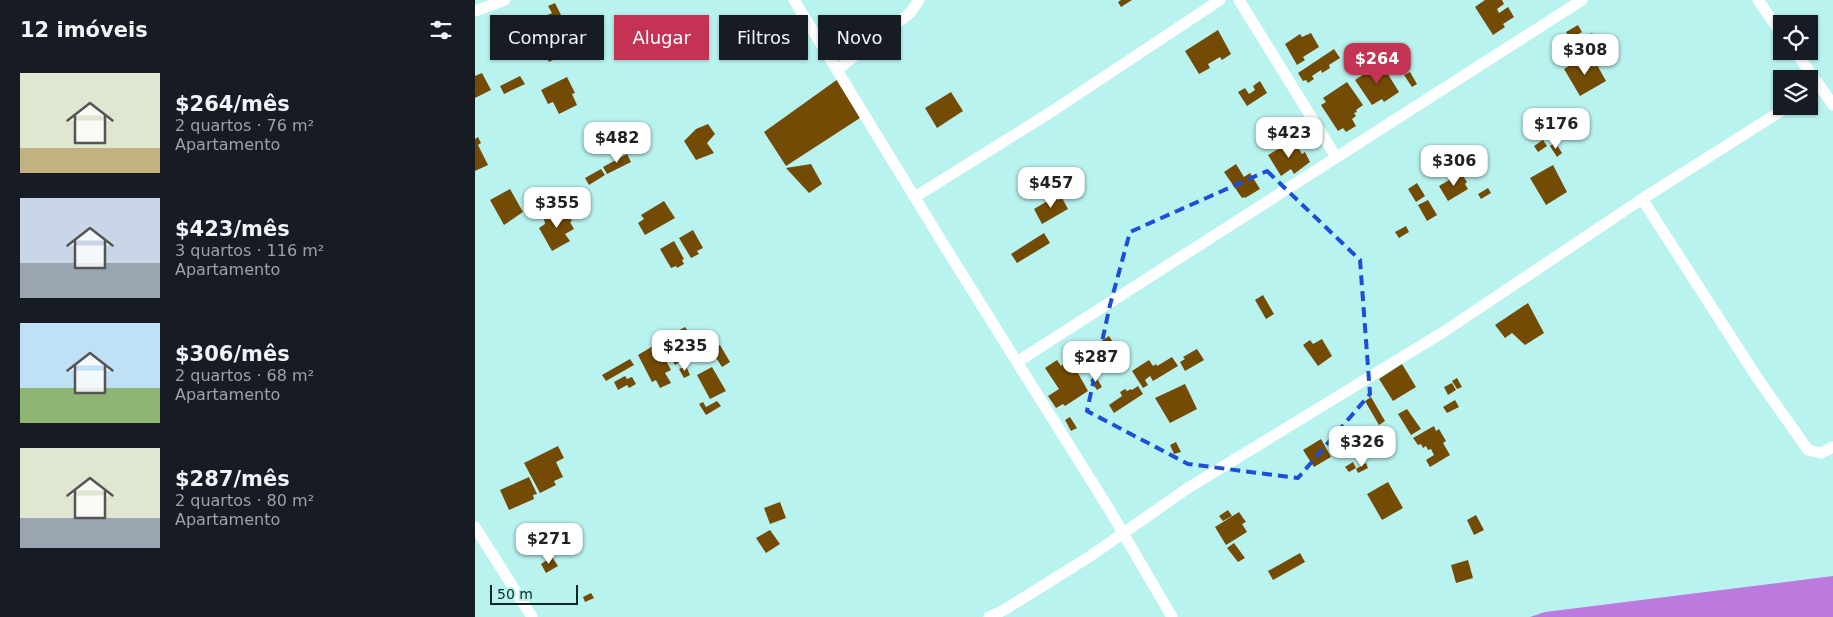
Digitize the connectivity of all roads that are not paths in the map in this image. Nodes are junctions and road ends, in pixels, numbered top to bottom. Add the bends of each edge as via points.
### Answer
1 (505, 0) edge
2 (794, 0) edge
3 (919, 0) edge
4 (1221, 0) edge
5 (1239, 0) edge
6 (1582, 0) edge
7 (1758, 0) edge
8 (475, 11) edge
9 (1773, 22) edge
10 (1801, 60) edge
11 (837, 70) junction
12 (1820, 86) joint
13 (1833, 105) edge
14 (1775, 115) edge
15 (1336, 157) junction
16 (915, 197) junction
17 (1642, 199) junction
18 (1017, 362) junction
19 (1833, 447) edge
20 (475, 527) edge
21 (1123, 534) junction
22 (532, 617) edge
23 (989, 617) edge
24 (1172, 617) edge

1 - 8 street
2 - 11 street
3 - 11 street via 911,13
4 - 16 street
5 - 15 street
6 - 15 street
7 - 9 street
10 - 12 street
11 - 16 street
12 - 13 street
14 - 17 street
15 - 18 street
16 - 18 street
17 - 19 street via 1758,379 1808,450 1821,453
17 - 21 street via 1445,331 1188,488
18 - 21 street
20 - 22 street
21 - 23 street
21 - 24 street

